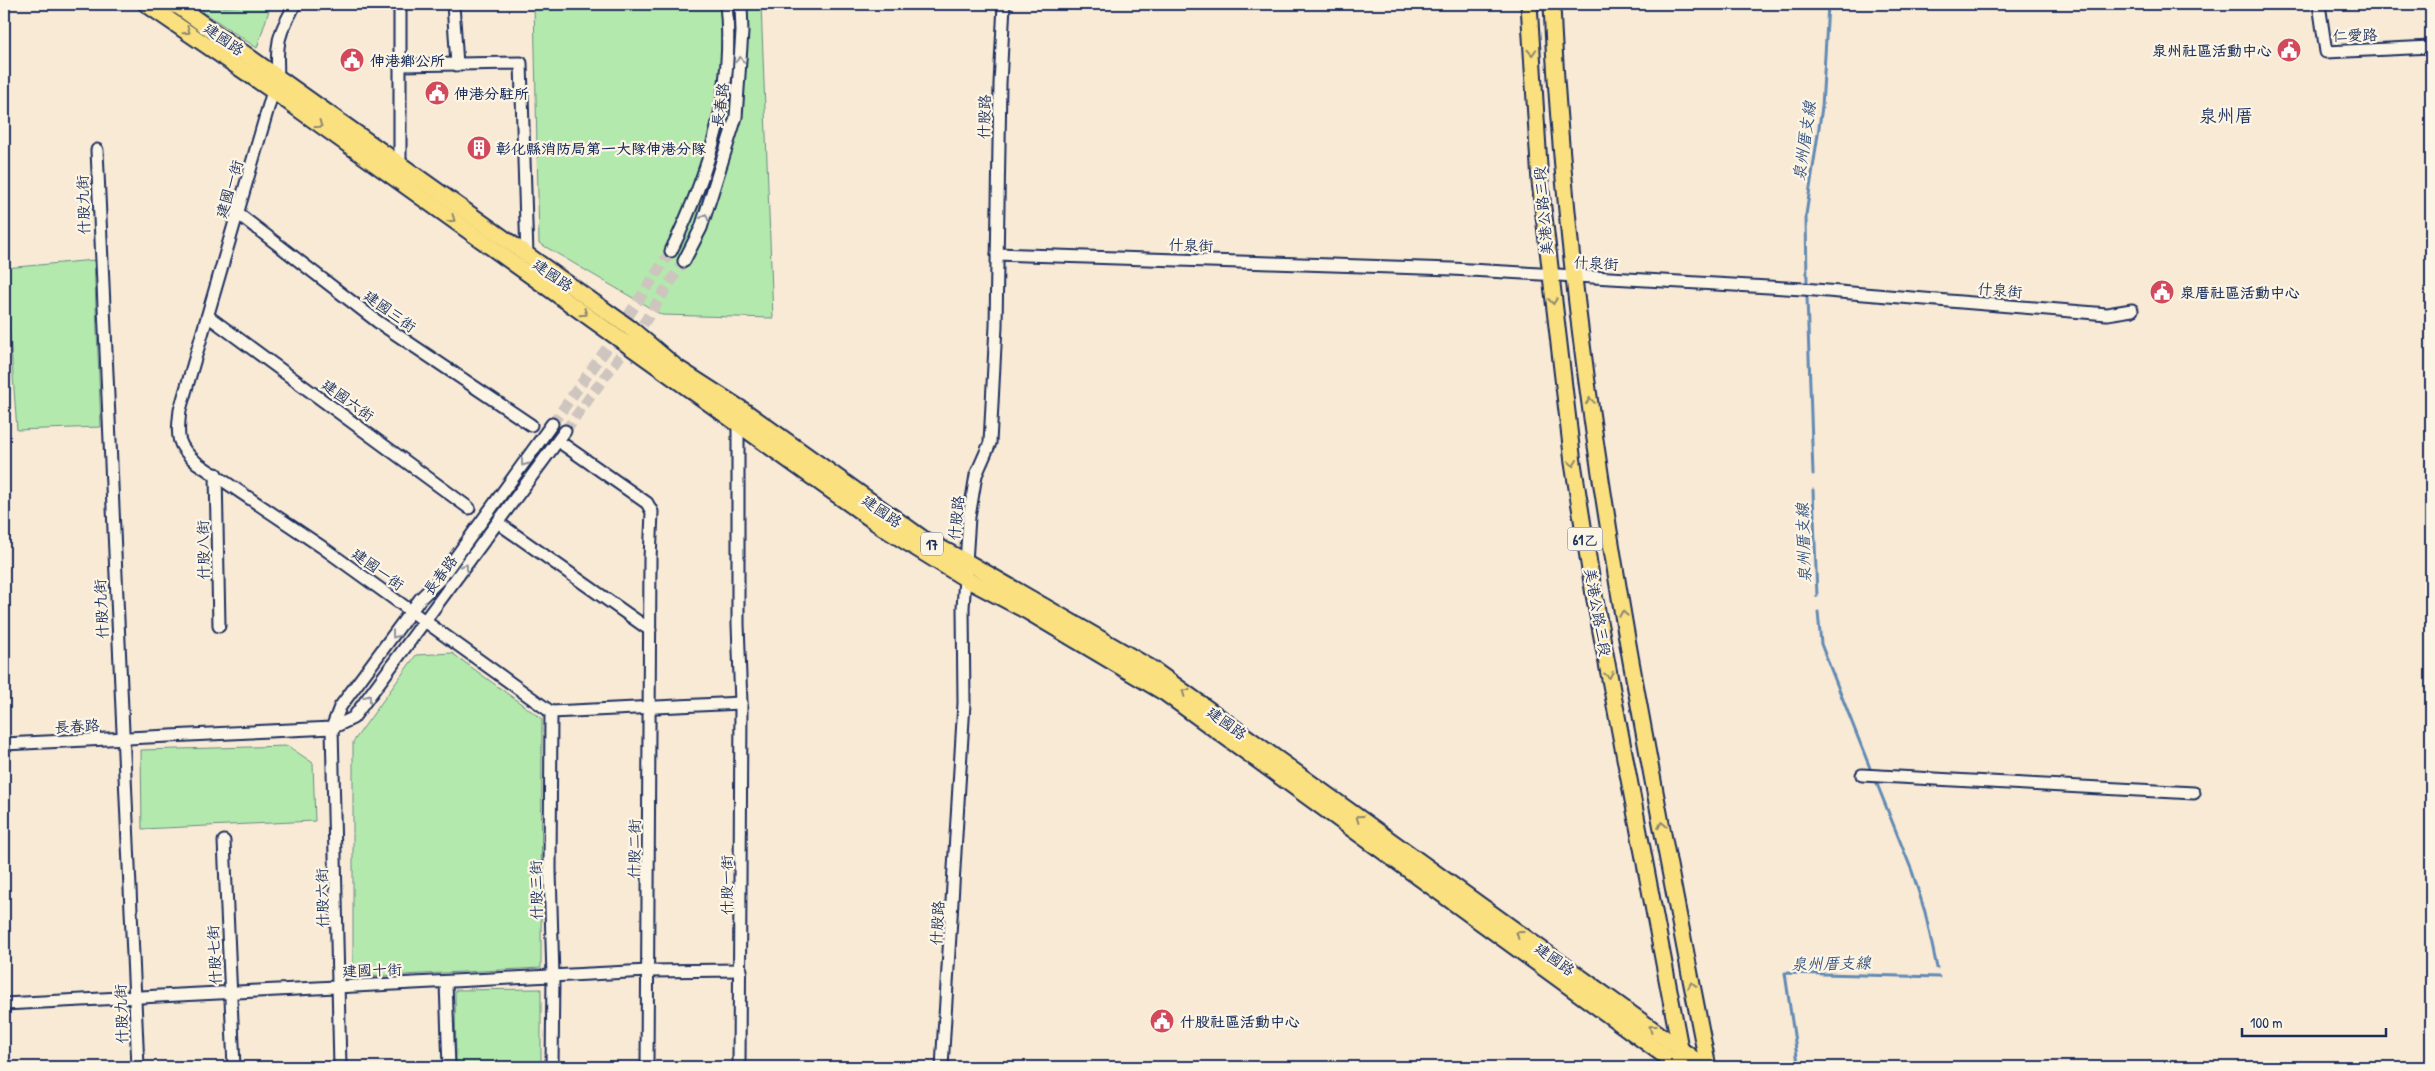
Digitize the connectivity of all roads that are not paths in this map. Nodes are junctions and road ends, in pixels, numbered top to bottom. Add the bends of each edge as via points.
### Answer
1 (146, 4) edge
2 (170, 4) edge
3 (296, 4) edge
4 (400, 4) edge
5 (453, 4) edge
6 (726, 4) edge
7 (741, 4) edge
8 (1004, 4) edge
9 (1529, 4) edge
10 (1552, 4) edge
11 (2319, 4) edge
12 (2431, 47) edge
13 (457, 65) junction
14 (400, 66) junction
15 (276, 85) junction
16 (97, 150) dead end
17 (400, 166) junction
18 (237, 213) junction
19 (671, 251) tunnel mouth
20 (997, 254) junction
21 (527, 256) junction
22 (684, 261) tunnel mouth
23 (1550, 276) junction
24 (1574, 277) junction
25 (2132, 310) dead end
26 (208, 316) junction
27 (552, 424) tunnel mouth
28 (738, 424) junction
29 (531, 425) dead end
30 (565, 431) tunnel mouth
31 (564, 445) dead end
32 (216, 474) junction
33 (469, 508) dead end
34 (504, 527) dead end
35 (967, 562) junction
36 (966, 579) junction
37 (412, 612) junction
38 (425, 622) junction
39 (219, 626) dead end
40 (650, 630) junction
41 (741, 703) junction
42 (650, 708) junction
43 (551, 712) junction
44 (332, 728) junction
45 (122, 738) junction
46 (4, 744) edge
47 (1862, 776) dead end
48 (2194, 793) dead end
49 (1377, 839) junction
50 (224, 841) dead end
51 (741, 970) junction
52 (648, 971) junction
53 (553, 977) junction
54 (446, 983) junction
55 (339, 986) junction
56 (231, 992) junction
57 (135, 997) junction
58 (4, 1004) edge
59 (1680, 1049) junction
60 (138, 1067) edge
61 (234, 1067) edge
62 (340, 1067) edge
63 (449, 1067) edge
64 (552, 1067) edge
65 (647, 1067) edge
66 (738, 1067) edge
67 (942, 1067) edge
68 (1680, 1067) edge
69 (1684, 1067) edge
70 (1706, 1067) edge

1 -> 15 main road, 建國路 / 17
2 - 15 main road, 建國路 / 17 via 179,7
3 - 15 street, 建國一街 via 282,28
4 - 14 street
5 - 13 street
6 - 19 street, 長春路 via 724,94 707,166
22 -> 7 street, 長春路 via 701,228 736,117
8 - 20 street, 什股路
9 -> 23 main road, 美港公路三段 / 61乙
10 - 24 main road, 美港公路三段 / 61乙 via 1562,165
11 - 12 street, 仁愛路 via 2326,52
13 - 14 street
13 - 21 street via 521,63
14 - 17 street
15 - 17 main road, 建國路 / 17
15 - 18 street, 建國一街
15 -> 28 main road, 建國路 / 17
16 - 45 street, 什股九街
17 - 21 main road, 建國路 / 17
18 - 26 street, 建國一街
18 - 29 street, 建國三街 via 378,322
20 - 23 street, 什泉街 via 1452,269
20 - 35 street, 什股路 via 990,443 976,475 969,517
21 - 35 main road, 建國路 / 17 via 890,517
23 - 24 street, 什泉街
23 -> 59 main road, 美港公路三段 / 61乙 via 1592,586
24 - 25 street, 什泉街 via 1812,290 2107,314
70 -> 24 main road, 美港公路三段 / 61乙 via 1620,596 1586,381
26 - 32 street, 建國一街 via 180,410 178,442 197,463
26 - 33 street, 建國六街
27 -> 37 street, 長春路 via 440,579
28 - 36 main road, 建國路 / 17 via 882,526
28 - 41 street
38 -> 30 street, 長春路
31 - 40 street via 646,503 652,512
32 - 37 street, 建國一街
32 - 39 street, 什股八街
34 - 40 street
35 - 36 street, 什股路
49 -> 35 main road, 建國路 / 17 via 1151,668
36 - 49 main road, 建國路 / 17 via 1027,611 1165,693
36 - 67 street, 什股路 via 962,637 964,703
37 - 38 street, 建國一街
37 -> 44 street, 長春路 via 340,707
38 - 43 street, 建國一街
44 -> 38 street, 長春路 via 353,718
40 - 42 street, 什股二街
41 - 42 street
41 - 51 street, 什股一街
42 - 43 street
42 - 52 street, 什股二街
43 - 53 street, 什股三街
44 - 45 street, 長春路
44 - 55 street, 什股六街
45 - 46 street, 長春路
45 - 57 street, 什股九街
47 - 48 street
59 -> 49 main road, 建國路 / 17
49 - 68 main road, 建國路 / 17
50 - 56 street, 什股七街
51 - 52 street, 建國十街
51 - 66 street, 什股一街
52 - 53 street, 建國十街
52 - 65 street, 什股二街
53 - 54 street, 建國十街
53 - 64 street, 什股三街
54 - 55 street, 建國十街
54 - 63 street
55 - 56 street, 建國十街
55 - 62 street, 什股六街
56 - 57 street, 建國十街
56 - 61 street, 什股七街
57 - 58 street, 建國十街
57 - 60 street, 什股九街
59 - 69 main road, 美港公路三段 / 61乙
59 - 70 main road, 建國路 / 17

